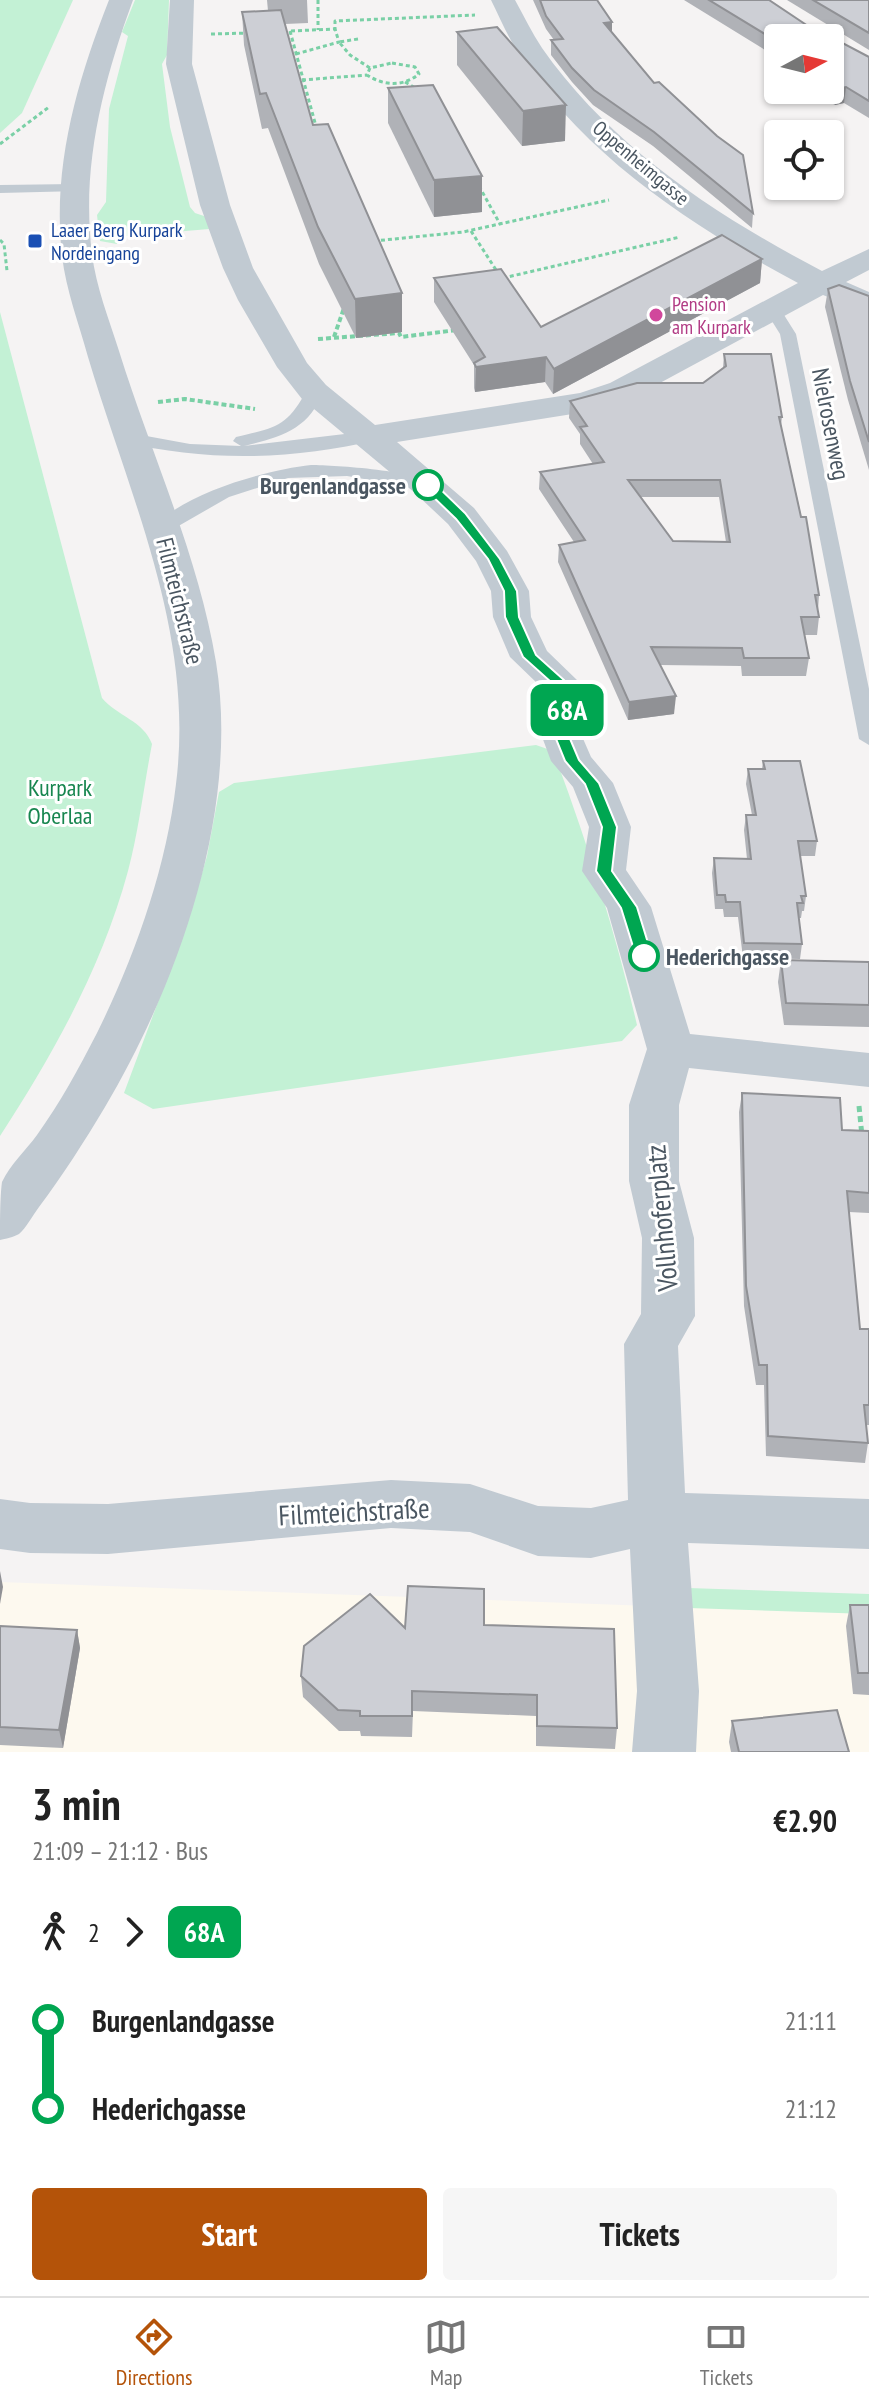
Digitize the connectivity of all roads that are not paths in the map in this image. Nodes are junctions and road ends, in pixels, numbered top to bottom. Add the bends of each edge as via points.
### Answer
1 (121, 0) edge
2 (182, 0) edge
3 (506, 7) edge
4 (75, 188) junction
5 (0, 189) edge
6 (869, 258) edge
7 (820, 285) junction
8 (869, 304) edge
9 (773, 310) junction
10 (314, 392) junction
11 (370, 436) junction
12 (130, 438) junction
13 (195, 452) junction
14 (428, 485) junction
15 (162, 528) junction
16 (869, 739) edge
17 (671, 1049) junction
18 (862, 1070) edge
19 (0, 1221) edge
20 (659, 1517) junction
21 (0, 1524) edge
22 (869, 1524) edge
23 (664, 1752) edge

1 - 4 street, Filmteichstraße via 87,94
2 - 10 street via 179,64 215,205 238,268 286,355
3 - 7 street, Oppenheimgasse via 545,71 576,107 651,175 745,241
4 - 5 lane
4 - 12 street, Filmteichstraße via 77,257
6 - 7 street
7 - 8 street, Oppenheimgasse
7 - 9 street
9 - 11 street via 650,378 603,397
9 - 16 lane, Nielrosenweg via 788,334
10 - 11 street
10 - 13 lane via 311,407 291,425 269,436
11 - 13 lane via 290,449
11 - 14 street
12 - 13 lane
12 - 15 street, Filmteichstraße
14 - 15 lane via 334,470 280,474 232,488
14 - 17 street via 494,559 530,657 557,680 569,716 561,734 572,761 592,783 610,827 604,871 629,907
15 - 19 street, Filmteichstraße via 198,669 200,751 190,838 166,918 112,1050 61,1139
17 - 18 street
17 - 20 street, Vollnhoferplatz via 654,1105 654,1181 668,1238 668,1316 651,1344
20 - 21 street, Filmteichstraße via 591,1533 538,1531 470,1508 391,1504 108,1529
20 - 22 street
20 - 23 street via 668,1691

